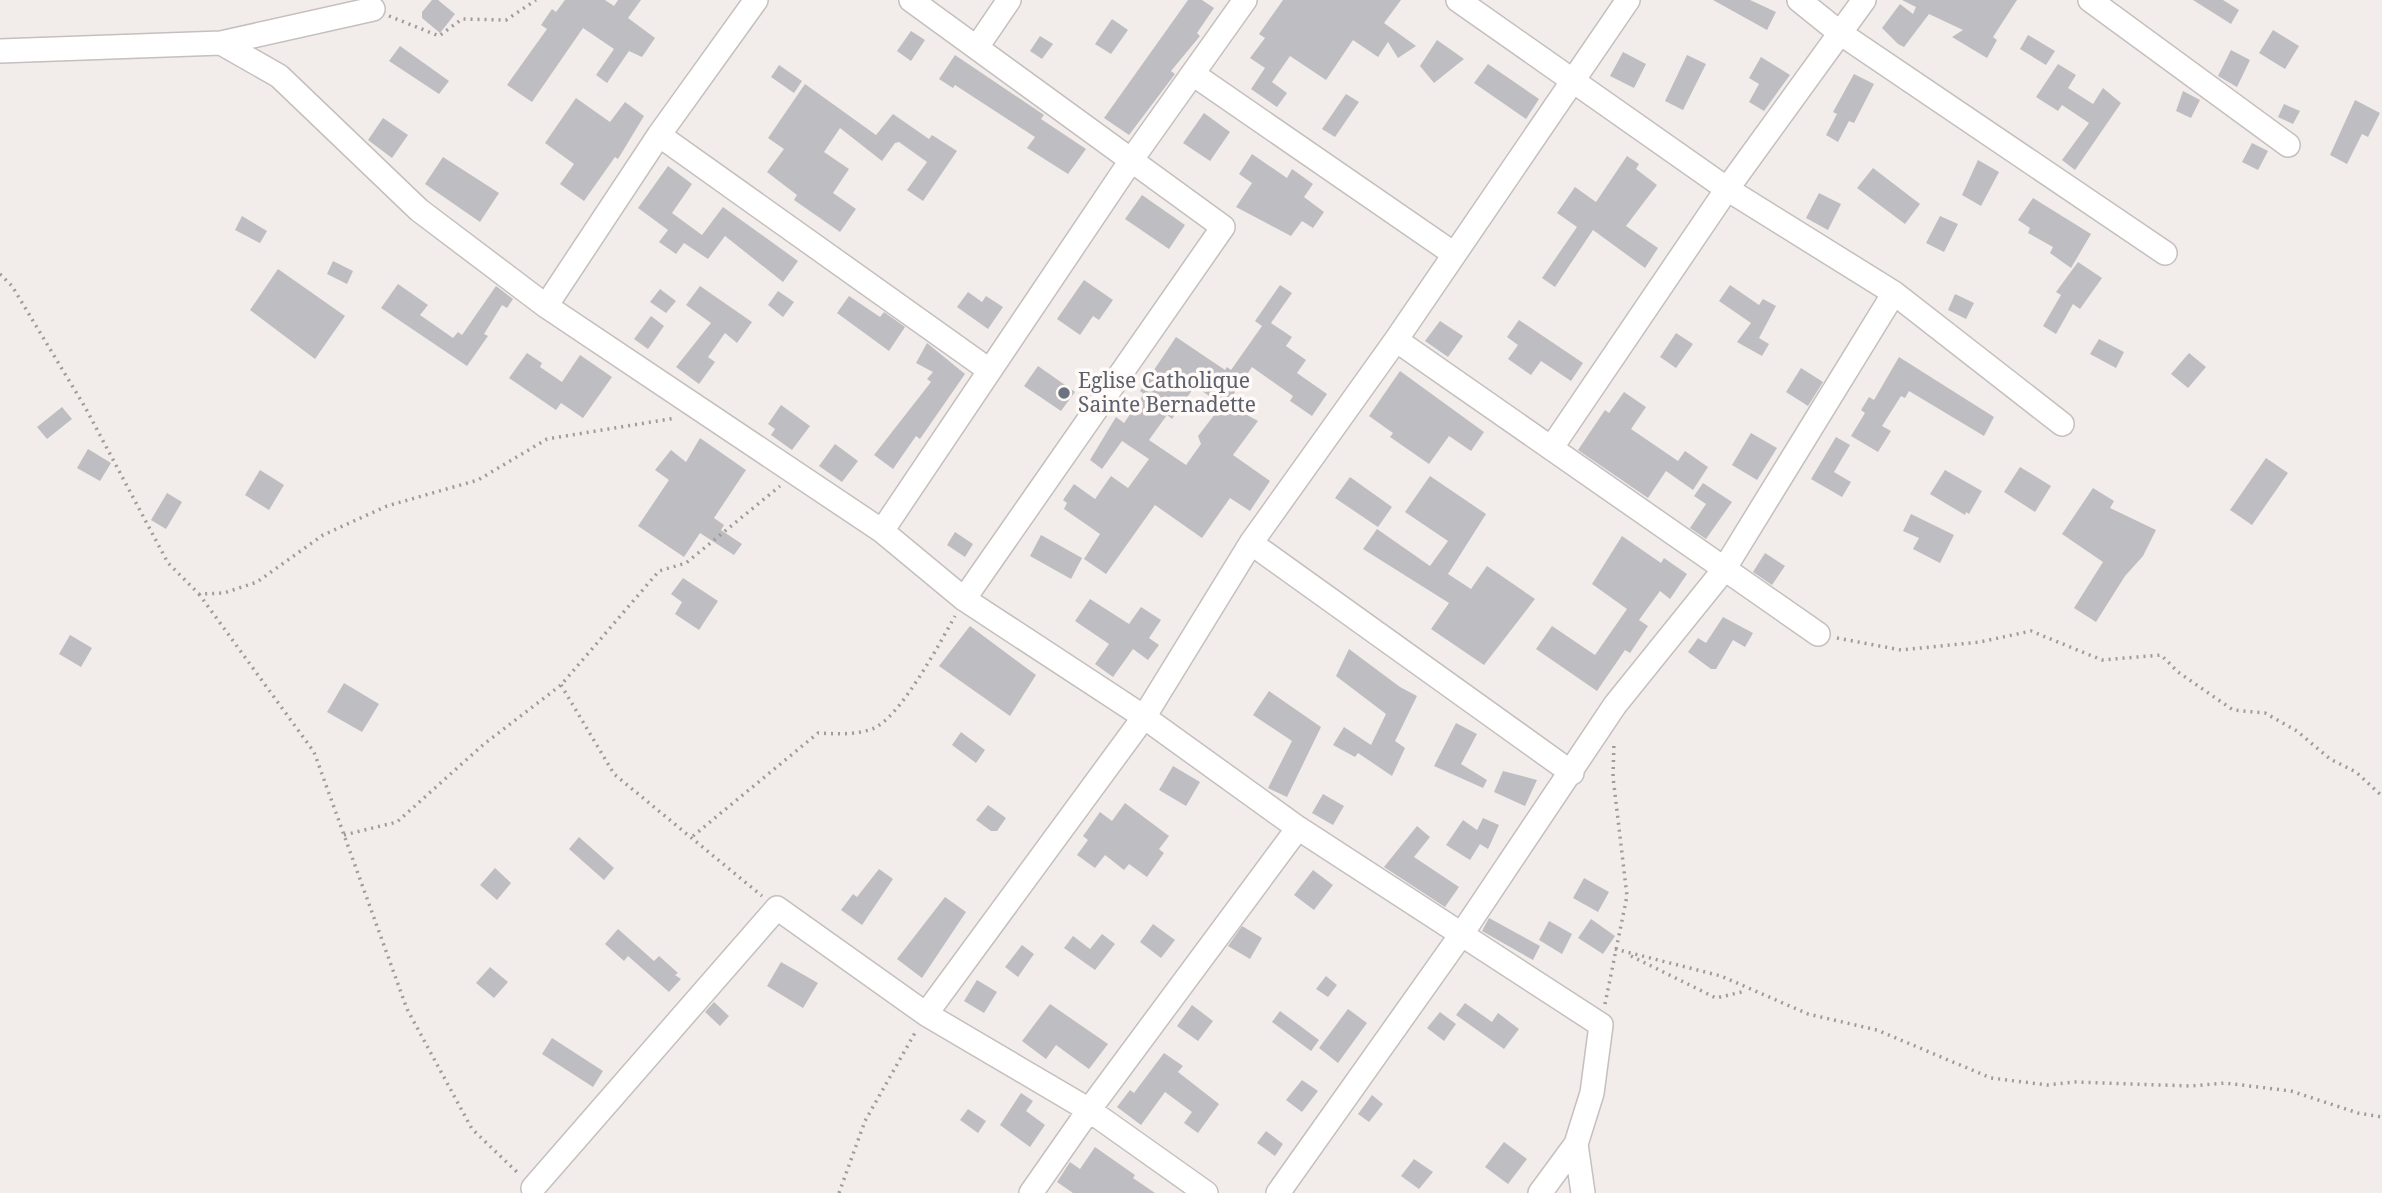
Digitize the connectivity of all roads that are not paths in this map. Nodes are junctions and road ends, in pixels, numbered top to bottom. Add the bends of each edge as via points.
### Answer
1 (756, 0) edge
2 (911, 0) edge
3 (1009, 0) edge
4 (1245, 0) edge
5 (1458, 0) edge
6 (1629, 0) edge
7 (1799, 0) edge
8 (1864, 0) edge
9 (2090, 0) edge
10 (373, 9) road end
11 (1840, 33) junction
12 (221, 43) junction
13 (977, 47) junction
14 (0, 51) edge
15 (1193, 74) junction
16 (1572, 80) junction
17 (659, 135) junction
18 (2288, 145) dead end
19 (1132, 159) junction
20 (1727, 189) junction
21 (2165, 253) dead end
22 (1454, 254) junction
23 (1894, 293) junction
24 (546, 306) junction
25 (1396, 340) junction
26 (989, 370) junction
27 (2062, 424) dead end
28 (1552, 447) junction
29 (883, 531) junction
30 (1251, 544) junction
31 (1723, 571) junction
32 (964, 598) junction
33 (1818, 634) road end
34 (1144, 717) junction
35 (1572, 774) junction
36 (1298, 828) junction
37 (1463, 932) junction
38 (926, 1014) junction
39 (1089, 1110) junction
40 (1576, 1144) junction
41 (533, 1188) road end
42 (1031, 1193) edge
43 (1206, 1193) edge
44 (1279, 1193) edge
45 (1540, 1193) edge
46 (1583, 1193) edge

1 - 17 street
2 - 13 street
3 - 13 street
4 - 15 street
5 - 16 street
6 - 16 street
7 - 11 street
8 - 11 street
9 - 18 street
10 - 12 street
11 - 20 street
11 - 21 street
12 - 14 street
12 - 24 street via 279,76 419,210
13 - 19 street
15 - 19 street
15 - 22 street
16 - 20 street
16 - 22 street
17 - 24 street
17 - 26 street
19 - 26 street
19 - 32 street via 1223,227
20 - 23 street
20 - 28 street
22 - 25 street
23 - 27 street
23 - 31 street
24 - 29 street
25 - 28 street
25 - 30 street
26 - 29 street
28 - 31 street
29 - 32 street
30 - 34 street
30 - 35 street
31 - 33 street
31 - 35 street via 1615,705
32 - 34 street
34 - 36 street
34 - 38 street
35 - 37 street
36 - 37 street
36 - 39 street
37 - 40 street via 1601,1025 1592,1093
37 - 44 street
38 - 39 street
38 - 41 street via 776,908
39 - 42 street
39 - 43 street
40 - 45 street
40 - 46 street

